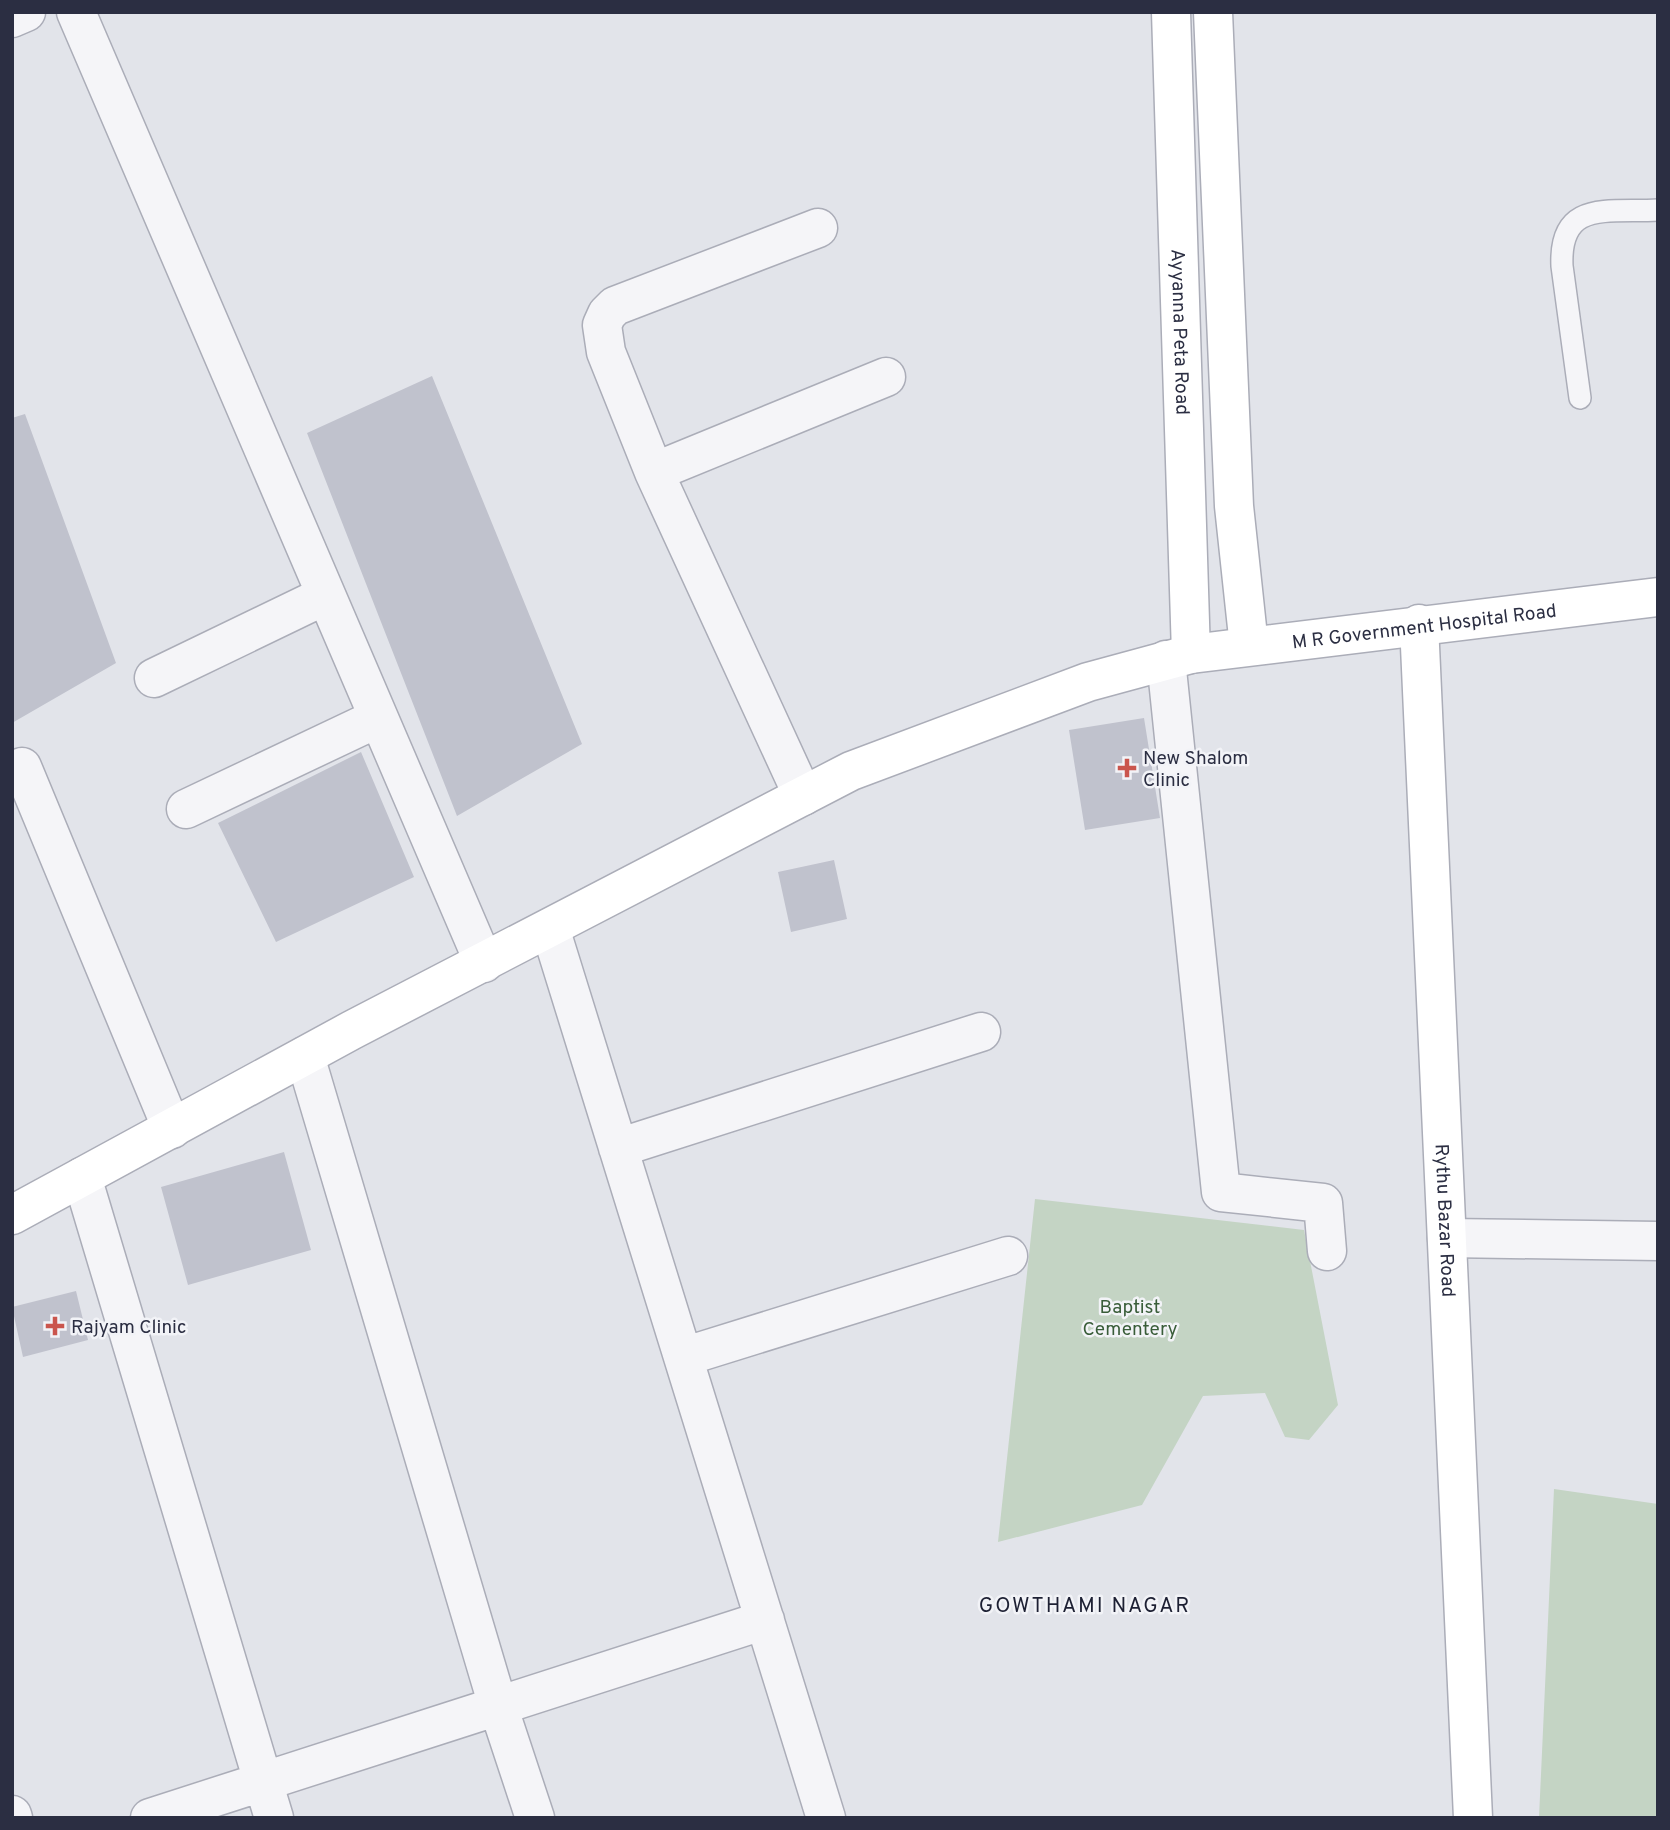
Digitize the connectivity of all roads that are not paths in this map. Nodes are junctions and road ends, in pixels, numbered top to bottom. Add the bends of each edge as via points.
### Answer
1 (26, 12) edge
2 (76, 12) edge
3 (1171, 12) edge
4 (1213, 12) edge
5 (12, 18) edge
6 (1658, 210) edge
7 (818, 228) dead end
8 (886, 377) dead end
9 (1580, 398) dead end
10 (654, 472) junction
11 (326, 595) junction
12 (1658, 597) edge
13 (1419, 624) junction
14 (1250, 646) junction
15 (1178, 657) junction
16 (153, 678) dead end
17 (379, 718) junction
18 (22, 767) dead end
19 (803, 796) junction
20 (186, 809) dead end
21 (550, 928) junction
22 (484, 962) junction
23 (981, 1032) dead end
24 (305, 1056) junction
25 (172, 1129) junction
26 (618, 1148) junction
27 (82, 1177) junction
28 (12, 1215) edge
29 (1447, 1238) junction
30 (1658, 1241) edge
31 (1327, 1251) dead end
32 (1008, 1256) dead end
33 (683, 1357) junction
34 (765, 1620) junction
35 (498, 1706) junction
36 (262, 1782) junction
37 (150, 1818) edge
38 (274, 1818) edge
39 (535, 1818) edge
40 (826, 1818) edge
41 (1472, 1818) edge

1 - 5 street
2 - 11 street
3 - 15 street, Ayyanna Peta Road
4 - 14 street via 1234,506
6 - 9 lane via 1590,214 1568,225 1562,266
7 - 10 street via 615,306 607,314 602,338
8 - 10 street
10 - 19 street
11 - 16 street
11 - 17 street
12 - 13 street, M R Government Hospital Road
13 - 14 street, M R Government Hospital Road
13 - 29 street, Rythu Bazar Road
14 - 15 street, M R Government Hospital Road
15 - 19 street, M R Government Hospital Road via 1076,687 851,771
15 - 31 street via 1221,1192 1323,1203
17 - 20 street
17 - 22 street
18 - 25 street
19 - 21 street, M R Government Hospital Road
21 - 22 street, M R Government Hospital Road
21 - 26 street
22 - 24 street, M R Government Hospital Road
23 - 26 street
24 - 25 street, M R Government Hospital Road
24 - 35 street
25 - 27 street, M R Government Hospital Road
26 - 33 street
27 - 28 street, M R Government Hospital Road
27 - 36 street
29 - 30 street
29 - 41 street, Rythu Bazar Road
32 - 33 street
33 - 34 street
34 - 35 street
34 - 40 street
35 - 36 street
35 - 39 street
36 - 37 street
36 - 38 street

